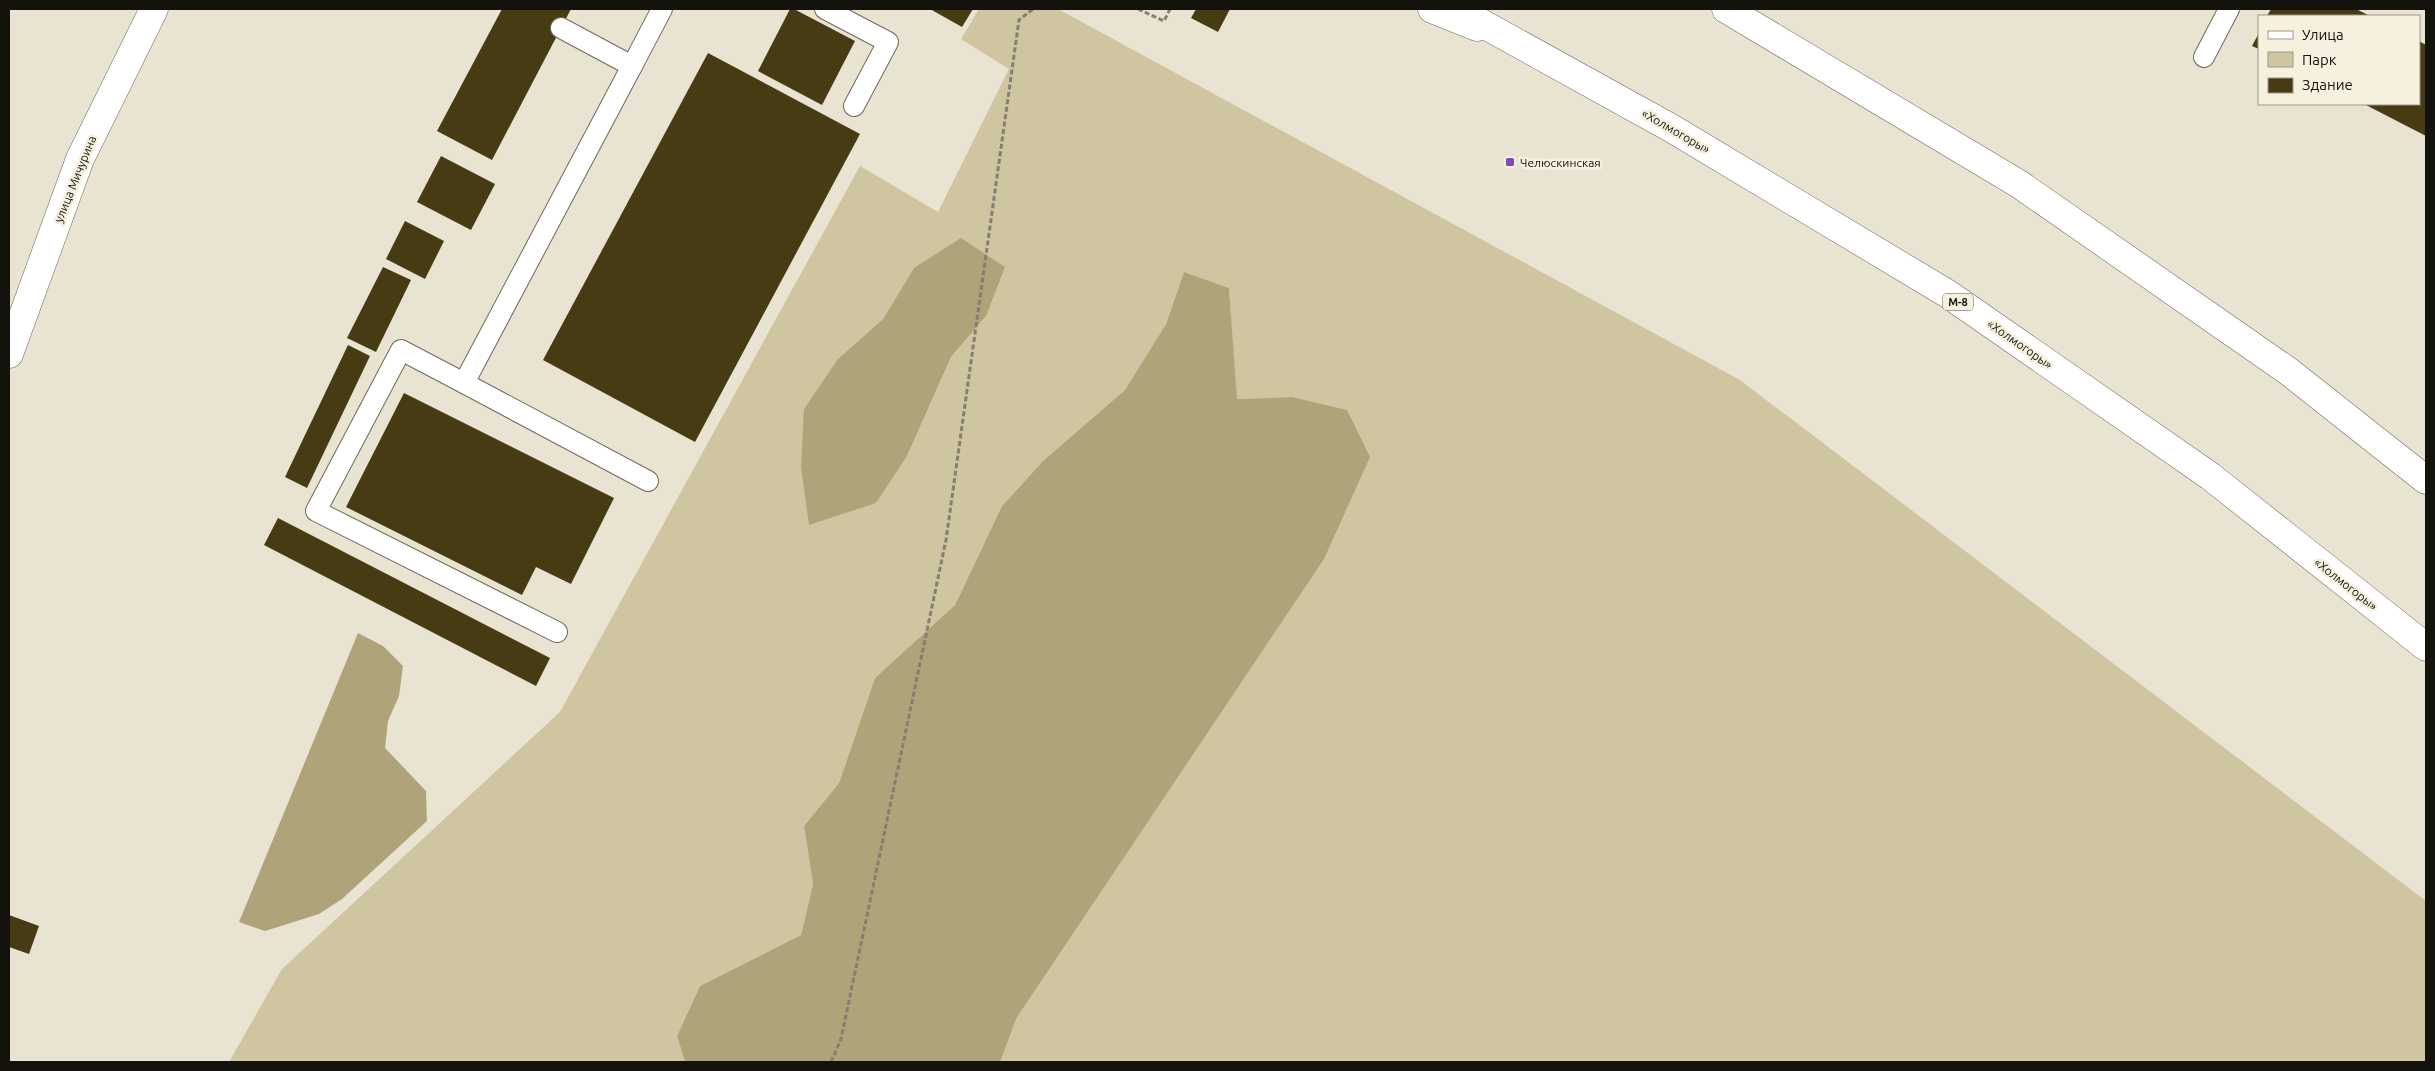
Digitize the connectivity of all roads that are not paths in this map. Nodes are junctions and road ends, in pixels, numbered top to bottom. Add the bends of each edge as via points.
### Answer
1 (154, 9) edge
2 (662, 9) edge
3 (825, 9) edge
4 (1432, 9) edge
5 (1456, 9) edge
6 (1726, 9) edge
7 (2229, 9) edge
8 (561, 28) dead end
9 (1521, 44) junction
10 (2204, 58) dead end
11 (632, 66) junction
12 (854, 106) dead end
13 (9, 354) edge
14 (464, 383) junction
15 (2426, 480) edge
16 (648, 481) dead end
17 (557, 632) dead end
18 (2426, 647) edge

1 - 13 main road, улица Мичурина via 80,159
2 - 11 lane
3 - 12 lane via 888,42
4 - 9 main road
5 - 9 main road, «Холмогоры» / М-8
6 - 15 main road via 2019,184 2288,371
7 - 10 lane
8 - 11 lane
9 - 18 main road, «Холмогоры» / М-8 via 1671,128 1948,294 2210,476
11 - 14 lane
14 - 16 lane
14 - 17 lane via 401,350 316,511

